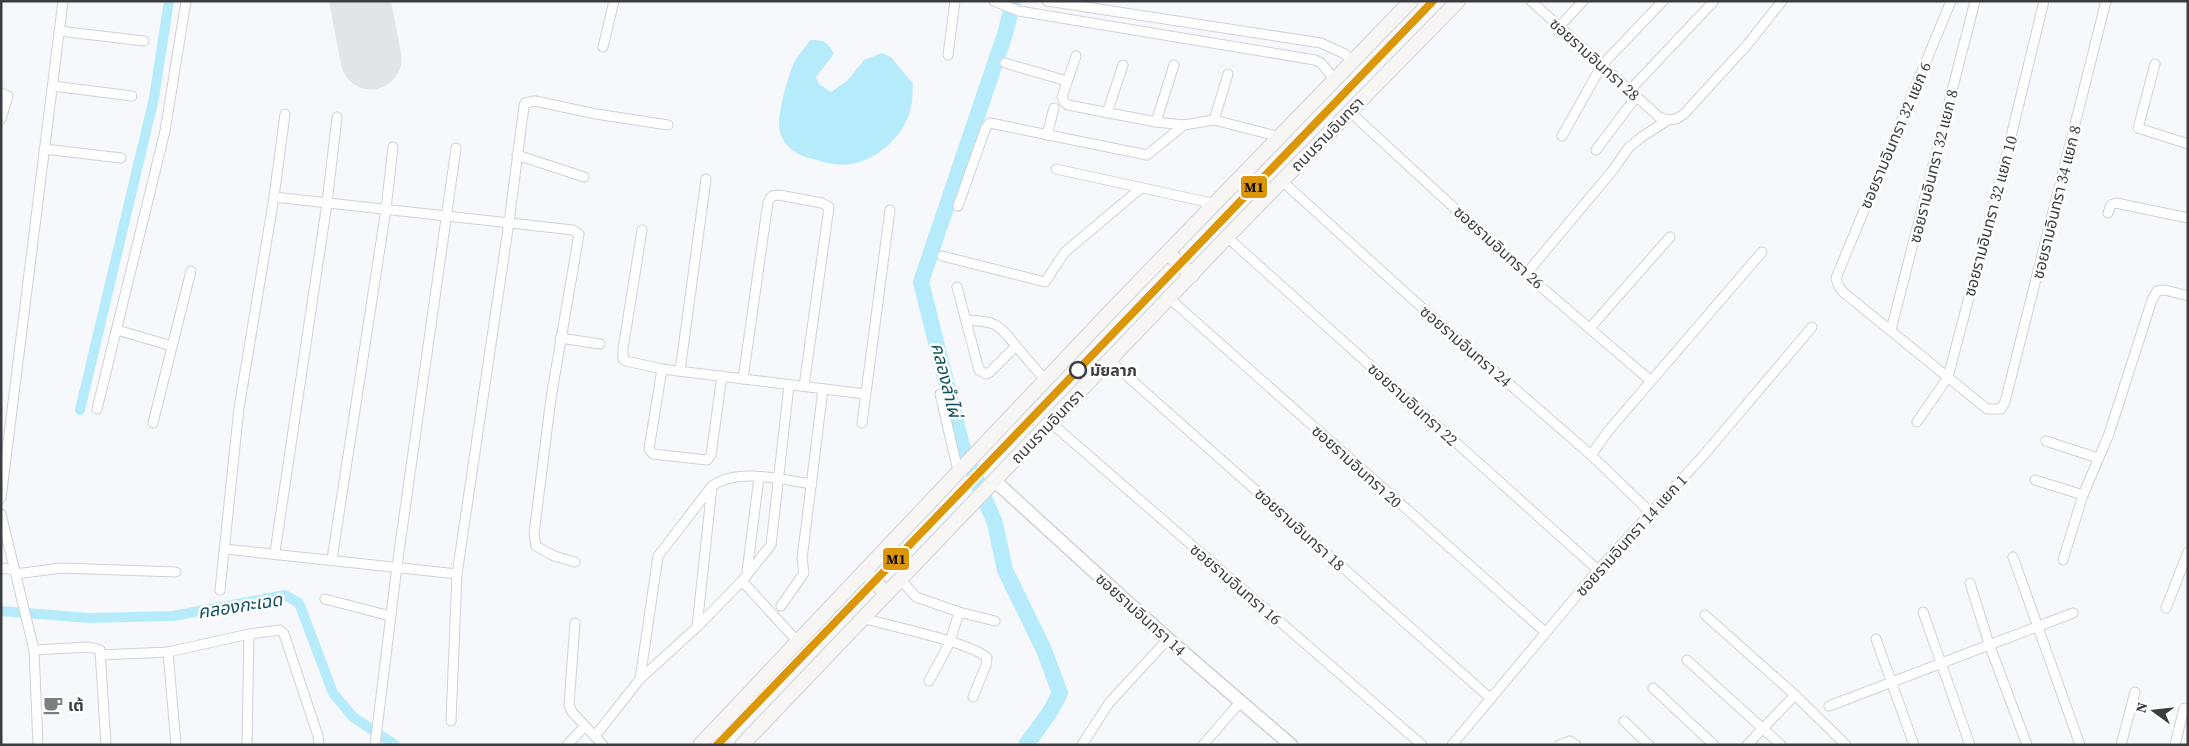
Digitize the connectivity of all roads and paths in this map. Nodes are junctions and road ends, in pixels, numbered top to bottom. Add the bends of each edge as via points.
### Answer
1 (63, 1) edge
2 (186, 1) edge
3 (614, 1) edge
4 (954, 1) edge
5 (960, 1) edge
6 (994, 1) edge
7 (1048, 1) edge
8 (1411, 1) edge
9 (1458, 1) edge
10 (1531, 1) edge
11 (1583, 1) edge
12 (1663, 1) edge
13 (1714, 1) edge
14 (1782, 1) edge
15 (1951, 1) edge
16 (1975, 1) edge
17 (2044, 1) edge
18 (2106, 1) edge
19 (1560, 26) junction
20 (59, 31) junction
21 (144, 41) dead end
22 (604, 47) dead end
23 (948, 55) dead end
24 (1076, 56) dead end
25 (1352, 62) junction
26 (1005, 63) dead end
27 (1124, 64) dead end
28 (2155, 64) dead end
29 (1174, 65) dead end
30 (1602, 65) junction
31 (1228, 74) dead end
32 (1335, 80) junction
33 (1067, 81) junction
34 (53, 86) junction
35 (1633, 93) junction
36 (5, 94) edge
37 (132, 96) dead end
38 (1054, 108) dead end
39 (1349, 111) junction
40 (1108, 113) junction
41 (285, 114) dead end
42 (337, 117) dead end
43 (1, 119) edge
44 (1664, 119) junction
45 (1214, 120) junction
46 (1156, 122) junction
47 (668, 125) dead end
48 (1184, 125) junction
49 (1047, 135) junction
50 (1562, 136) dead end
51 (1280, 137) junction
52 (2188, 144) edge
53 (392, 147) dead end
54 (456, 148) dead end
55 (44, 149) junction
56 (1596, 150) dead end
57 (517, 155) junction
58 (121, 158) dead end
59 (1056, 169) dead end
60 (584, 177) dead end
61 (706, 180) dead end
62 (1282, 181) junction
63 (1141, 188) junction
64 (274, 197) junction
65 (328, 203) junction
66 (1216, 204) junction
67 (958, 206) dead end
68 (386, 209) junction
69 (890, 210) dead end
70 (2108, 213) dead end
71 (447, 216) junction
72 (2188, 218) edge
73 (509, 222) junction
74 (642, 230) dead end
75 (1227, 237) junction
76 (1670, 237) dead end
77 (1762, 252) dead end
78 (1168, 253) junction
79 (942, 256) dead end
80 (191, 271) dead end
81 (1526, 274) junction
82 (1192, 275) junction
83 (957, 287) dead end
84 (2188, 296) edge
85 (1169, 298) junction
86 (966, 320) junction
87 (1812, 327) dead end
88 (1590, 328) junction
89 (117, 330) junction
90 (1891, 330) junction
91 (560, 338) junction
92 (600, 344) dead end
93 (172, 346) junction
94 (1016, 346) junction
95 (1110, 361) junction
96 (662, 369) junction
97 (680, 371) junction
98 (722, 376) junction
99 (1948, 377) junction
100 (743, 379) junction
101 (1044, 380) junction
102 (1651, 381) junction
103 (789, 385) junction
104 (804, 386) junction
105 (823, 389) junction
106 (866, 394) junction
107 (940, 394) dead end
108 (98, 409) dead end
109 (1050, 422) junction
110 (1917, 422) dead end
111 (153, 423) dead end
112 (862, 423) dead end
113 (2046, 441) dead end
114 (1591, 455) junction
115 (2098, 458) junction
116 (965, 464) junction
117 (759, 477) junction
118 (779, 479) junction
119 (2035, 480) dead end
120 (812, 484) junction
121 (991, 485) junction
122 (712, 486) junction
123 (2083, 495) junction
124 (1, 498) edge
125 (1650, 512) junction
126 (1, 514) edge
127 (225, 548) junction
128 (275, 552) junction
129 (2187, 556) edge
130 (2014, 557) dead end
131 (332, 559) junction
132 (2063, 560) dead end
133 (575, 562) dead end
134 (397, 566) junction
135 (1, 568) edge
136 (1598, 570) junction
137 (15, 572) junction
138 (176, 572) dead end
139 (865, 572) junction
140 (457, 574) junction
141 (745, 576) junction
142 (900, 579) junction
143 (1970, 583) dead end
144 (220, 590) dead end
145 (886, 593) junction
146 (325, 599) dead end
147 (781, 606) dead end
148 (2166, 608) dead end
149 (959, 612) junction
150 (1922, 612) dead end
151 (2073, 613) dead end
152 (1705, 615) dead end
153 (390, 616) junction
154 (862, 618) junction
155 (995, 622) dead end
156 (575, 624) dead end
157 (2038, 626) junction
158 (697, 627) junction
159 (1545, 632) junction
160 (249, 634) junction
161 (1168, 639) junction
162 (1876, 640) dead end
163 (798, 642) junction
164 (950, 642) junction
165 (1989, 644) junction
166 (34, 650) junction
167 (168, 652) junction
168 (100, 655) junction
169 (1687, 660) dead end
170 (1941, 663) junction
171 (640, 679) junction
172 (929, 681) dead end
173 (1891, 682) junction
174 (1653, 688) dead end
175 (2135, 692) dead end
176 (1795, 695) junction
177 (972, 697) dead end
178 (1490, 698) junction
179 (1241, 701) junction
180 (1829, 706) dead end
181 (2184, 708) dead end
182 (450, 721) dead end
183 (1624, 721) dead end
184 (585, 726) junction
185 (1763, 728) junction
186 (595, 736) junction
187 (38, 745) edge
188 (106, 745) edge
189 (176, 745) edge
190 (247, 745) edge
191 (319, 745) edge
192 (375, 745) edge
193 (567, 745) edge
194 (603, 745) edge
195 (700, 745) edge
196 (742, 745) edge
197 (1082, 745) edge
198 (1203, 745) edge
199 (1291, 745) edge
200 (1422, 745) edge
201 (1452, 745) edge
202 (1559, 745) edge
203 (1576, 745) edge
204 (1648, 745) edge
205 (1714, 745) edge
206 (1748, 745) edge
207 (1781, 745) edge
208 (1846, 745) edge
209 (1914, 745) edge
210 (1970, 745) edge
211 (2027, 745) edge
212 (2080, 745) edge
213 (2121, 745) edge
214 (2175, 745) edge

1 - 20 street
2 - 89 street via 165,132
3 - 22 street
4 - 5 street
4 - 23 street
6 - 32 street via 1019,10 1315,60
7 - 25 street via 1321,43 1345,54
8 - 25 main road, ถนนรามอินทรา
9 - 39 main road, ถนนรามอินทรา
10 - 19 street, ซอยรามอินทรา 28
11 - 19 street
12 - 30 street
13 - 35 street
14 - 44 street via 1684,114 1676,119
15 - 90 street, ซอยรามอินทรา 32 แยก 6 via 1836,278 1843,292
16 - 90 street, ซอยรามอินทรา 32 แยก 8
17 - 99 street, ซอยรามอินทรา 32 แยก 10
18 - 99 street, ซอยรามอินทรา 34 แยก 8 via 2005,402 2001,408 1987,410
19 - 30 street, ซอยรามอินทรา 28
20 - 21 street
20 - 34 street
24 - 33 street
25 - 32 main road, ถนนรามอินทรา
26 - 33 street
27 - 40 street
28 - 52 street via 2138,128
29 - 46 street
30 - 35 street, ซอยรามอินทรา 28
30 - 50 street
31 - 45 street
32 - 51 main road, ถนนรามอินทรา
33 - 40 street via 1062,97 1064,102
34 - 37 street
34 - 55 street
35 - 44 street, ซอยรามอินทรา 28
35 - 56 street
36 - 43 street
38 - 49 street
39 - 62 main road, ถนนรามอินทรา
39 - 81 street, ซอยรามอินทรา 26
40 - 46 street
41 - 64 street
42 - 65 street
44 - 81 street via 1629,147
45 - 48 street
45 - 51 street
46 - 48 street
47 - 57 street via 529,102 524,106
48 - 49 street via 1146,155
49 - 67 street via 990,124 986,127
51 - 66 main road, ถนนรามอินทรา
53 - 68 street
54 - 71 street
55 - 58 street
55 - 124 street
57 - 60 street
57 - 73 street
59 - 63 street
61 - 97 street
62 - 75 main road, ถนนรามอินทรา
62 - 114 street, ซอยรามอินทรา 24
63 - 66 street
63 - 79 street via 1065,252 1045,282
64 - 65 street
64 - 127 street via 238,408
65 - 68 street
65 - 128 street
66 - 78 main road, ถนนรามอินทรา
68 - 71 street
68 - 131 street
69 - 106 street
70 - 72 street via 2111,205 2116,203
71 - 73 street
71 - 134 street
73 - 91 street via 573,230 580,234
73 - 140 street
74 - 96 street via 623,354 626,361
75 - 82 main road, ถนนรามอินทรา
75 - 136 street, ซอยรามอินทรา 22
76 - 88 street
77 - 102 street
78 - 82 main road
78 - 101 main road, ถนนรามอินทรา
80 - 93 street
81 - 88 street, ซอยรามอินทรา 26
82 - 85 main road, ถนนรามอินทรา
83 - 86 street
84 - 115 street via 2166,290 2158,291 2152,300 2109,434
85 - 95 main road, ถนนรามอินทรา
85 - 159 street, ซอยรามอินทรา 20
86 - 94 street via 996,324
86 - 94 street via 978,370 982,373 990,372
87 - 125 street, ซอยรามอินทรา 14 แยก 1 via 1703,456
88 - 102 street, ซอยรามอินทรา 26
89 - 93 street
89 - 108 street
90 - 99 street
91 - 92 street
91 - 133 street via 534,542 543,551
93 - 111 street
94 - 101 street
95 - 109 main road, ถนนรามอินทรา
95 - 178 street, ซอยรามอินทรา 18
96 - 97 street
96 - 98 street via 649,449 653,454 707,460 711,455
97 - 98 street
98 - 100 street
99 - 110 street, ซอยรามอินทรา 32 แยก 10
100 - 103 street
100 - 104 street via 768,202 772,196 779,196 829,207
101 - 116 main road, ถนนรามอินทรา
102 - 114 street
103 - 104 street
103 - 118 street
104 - 105 street
105 - 106 street
105 - 120 street
106 - 112 street
107 - 116 street
109 - 121 main road, ถนนรามอินทรา
109 - 200 street, ซอยรามอินทรา 16
113 - 115 street
114 - 125 street, ซอยรามอินทรา 24
115 - 123 street
116 - 139 main road, ถนนรามอินทรา
117 - 118 street
117 - 122 street via 733,476
117 - 141 street
118 - 120 street
118 - 141 street via 770,545
119 - 123 street
120 - 147 street via 802,559 804,573
121 - 142 main road, ถนนรามอินทรา
121 - 161 street, ซอยรามอินทรา 14
122 - 158 street
122 - 171 street via 658,556
123 - 132 street
125 - 136 street, ซอยรามอินทรา 14 แยก 1
126 - 137 street
127 - 128 street
127 - 144 street
128 - 131 street
129 - 148 street
130 - 157 street
131 - 134 street
134 - 140 street
134 - 153 street
135 - 137 street
136 - 159 street, ซอยรามอินทรา 14 แยก 1
137 - 138 street via 61,568
137 - 166 street
139 - 145 main road
139 - 163 main road, ถนนรามอินทรา
140 - 182 street
141 - 158 street
141 - 163 street
142 - 145 main road, ถนนรามอินทรา
142 - 149 street via 916,597
143 - 165 street
145 - 154 main road, ถนนรามอินทรา
146 - 153 street
149 - 155 street
149 - 164 street
150 - 170 street
151 - 157 street
152 - 176 street
153 - 192 street
154 - 164 street
154 - 196 main road, ถนนรามอินทรา
156 - 184 street via 569,705
157 - 165 street
157 - 212 street
158 - 171 street
159 - 178 street, ซอยรามอินทรา 14 แยก 1
160 - 167 street
160 - 190 street
160 - 191 street via 276,630 284,634
161 - 179 street, ซอยรามอินทรา 14
161 - 197 street via 1109,703
162 - 173 street
163 - 195 main road, ถนนรามอินทรา
164 - 172 street
164 - 177 street via 982,653 987,658
165 - 170 street
165 - 211 street
166 - 168 street via 89,647 100,650
166 - 187 street
167 - 168 street
167 - 189 street
168 - 188 street
169 - 185 street
170 - 173 street
170 - 210 street
171 - 186 street
173 - 180 street
173 - 209 street
174 - 205 street
175 - 213 street
176 - 185 street
176 - 208 street
178 - 201 street, ซอยรามอินทรา 14 แยก 1
179 - 198 street
179 - 199 street, ซอยรามอินทรา 14
181 - 214 street
183 - 204 street
184 - 186 street
184 - 193 street
185 - 206 street
185 - 207 street
186 - 194 street
202 - 203 street via 1570,741

